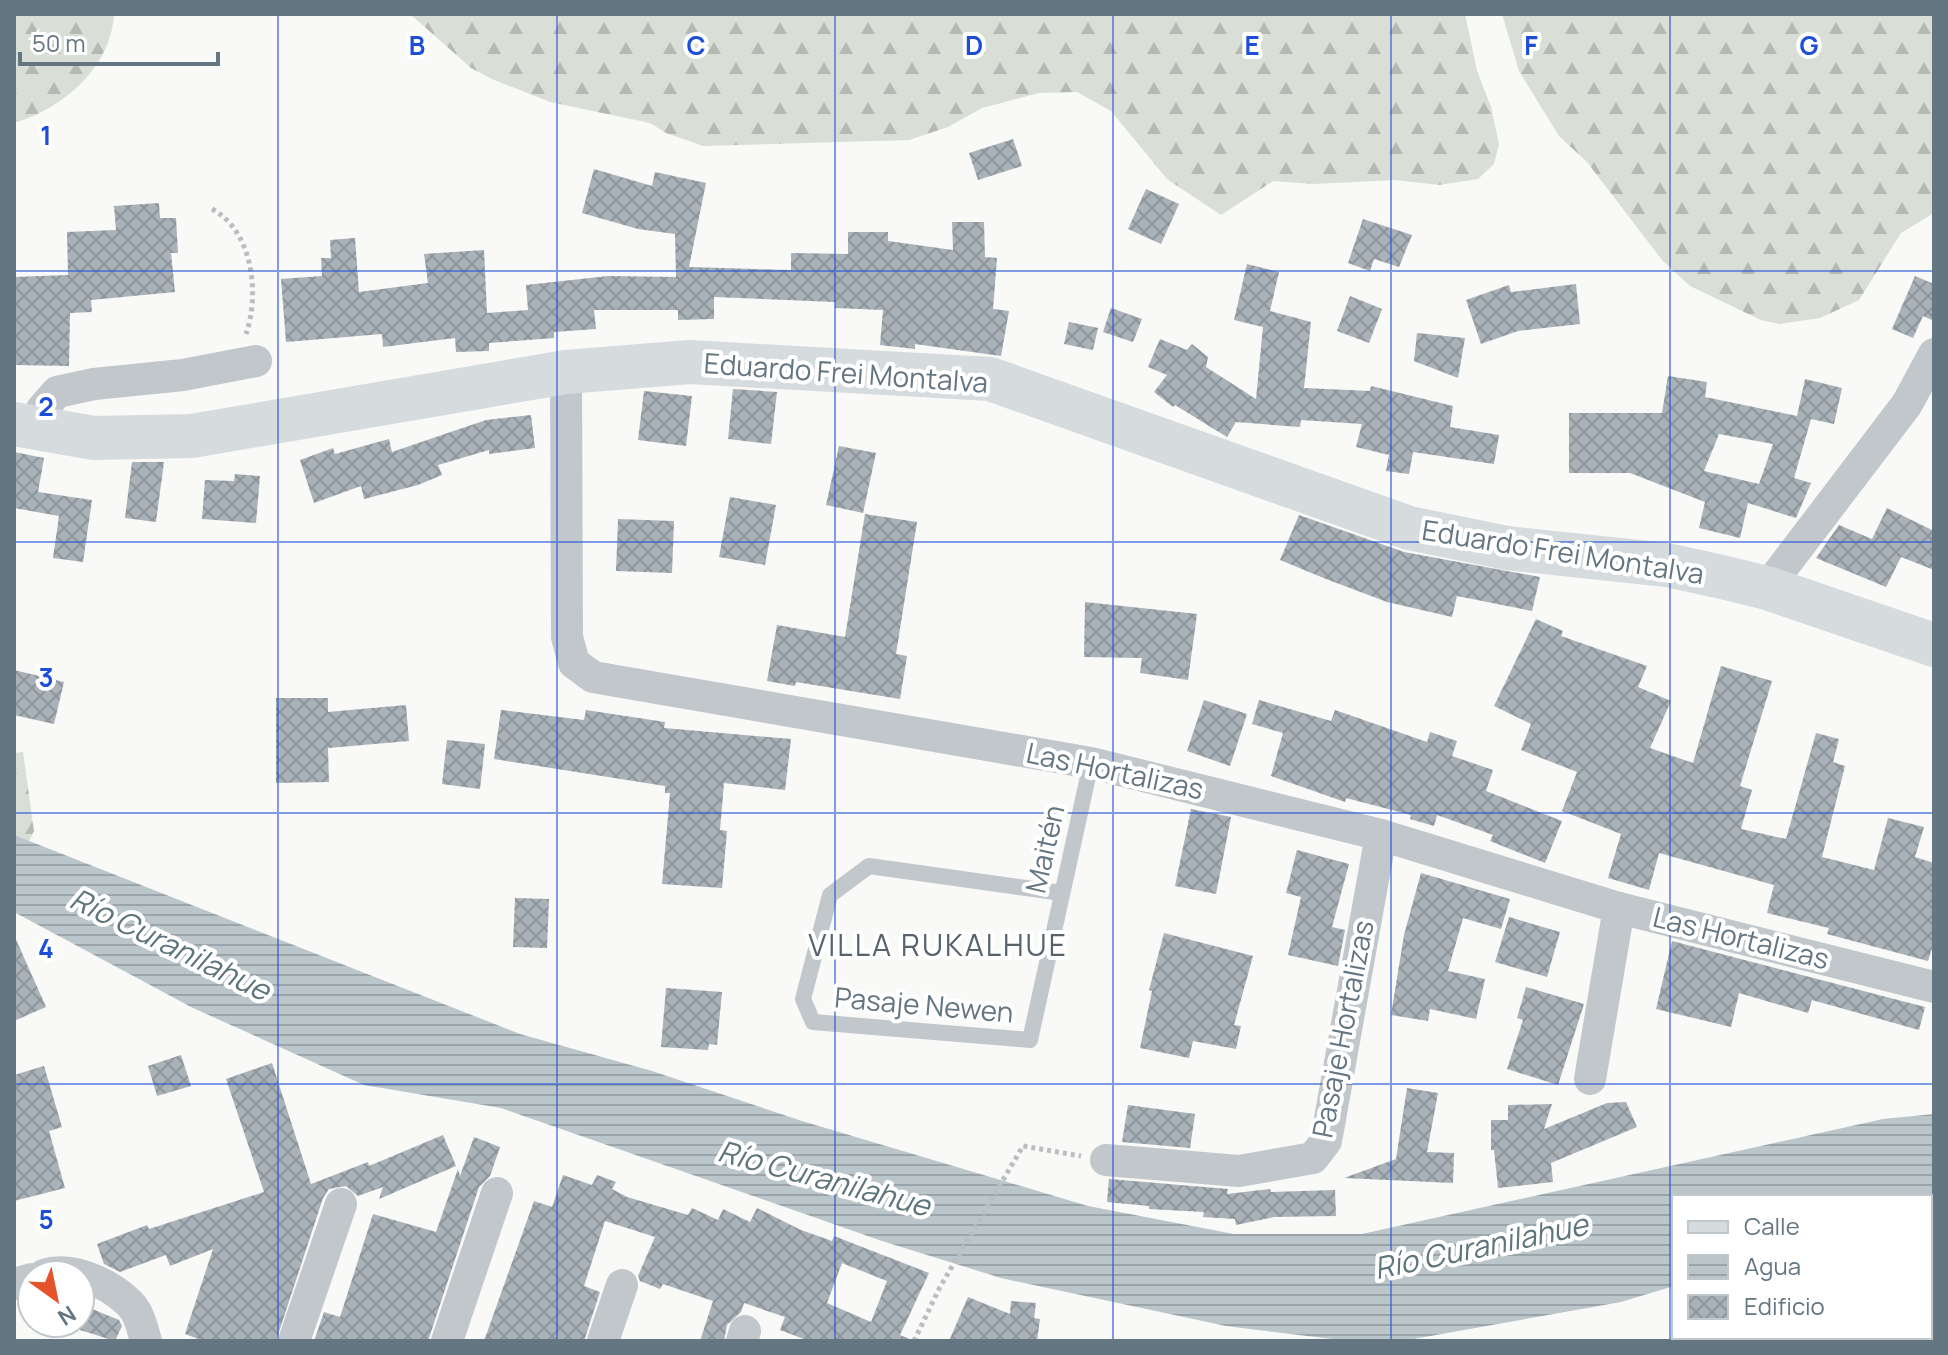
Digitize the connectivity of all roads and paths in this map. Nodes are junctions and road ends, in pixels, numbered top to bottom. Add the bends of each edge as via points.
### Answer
1 (212, 209) dead end
2 (251, 348) joint
3 (1934, 354) edge
4 (566, 372) junction
5 (24, 426) edge
6 (1767, 588) junction
7 (1934, 645) edge
8 (1091, 763) junction
9 (1381, 835) junction
10 (1062, 893) junction
11 (1619, 908) junction
12 (1934, 987) edge
13 (1030, 1040) joint
14 (1590, 1079) dead end
15 (1106, 1160) joint
16 (497, 1193) dead end
17 (341, 1204) dead end
18 (96, 1282) edge
19 (622, 1285) dead end
20 (146, 1341) edge
21 (294, 1341) edge
22 (447, 1341) edge
23 (603, 1341) edge
24 (914, 1341) edge

1 - 2 path via 237,231 248,260
2 - 5 street via 57,392
3 - 6 street via 1907,404
4 - 5 main road, Eduardo Frei Montalva via 192,436 94,438
4 - 6 main road, Eduardo Frei Montalva via 690,362 990,379 1409,528 1507,548 1667,565
4 - 8 street, Las Hortalizas via 567,637 574,663 582,671 607,681
6 - 7 main road, Eduardo Frei Montalva
8 - 9 street, Las Hortalizas
8 - 10 lane, Maitén
9 - 11 street, Las Hortalizas
9 - 15 street, Pasaje Hortalizas via 1326,1141 1313,1158 1239,1171
10 - 13 lane, Maitén
10 - 13 lane, Pasaje Newen via 869,866 830,895 803,999 813,1022
11 - 12 street, Las Hortalizas
11 - 14 street
15 - 24 path via 1023,1146
16 - 22 street
17 - 21 street
18 - 20 street via 127,1301 141,1319
19 - 23 street

